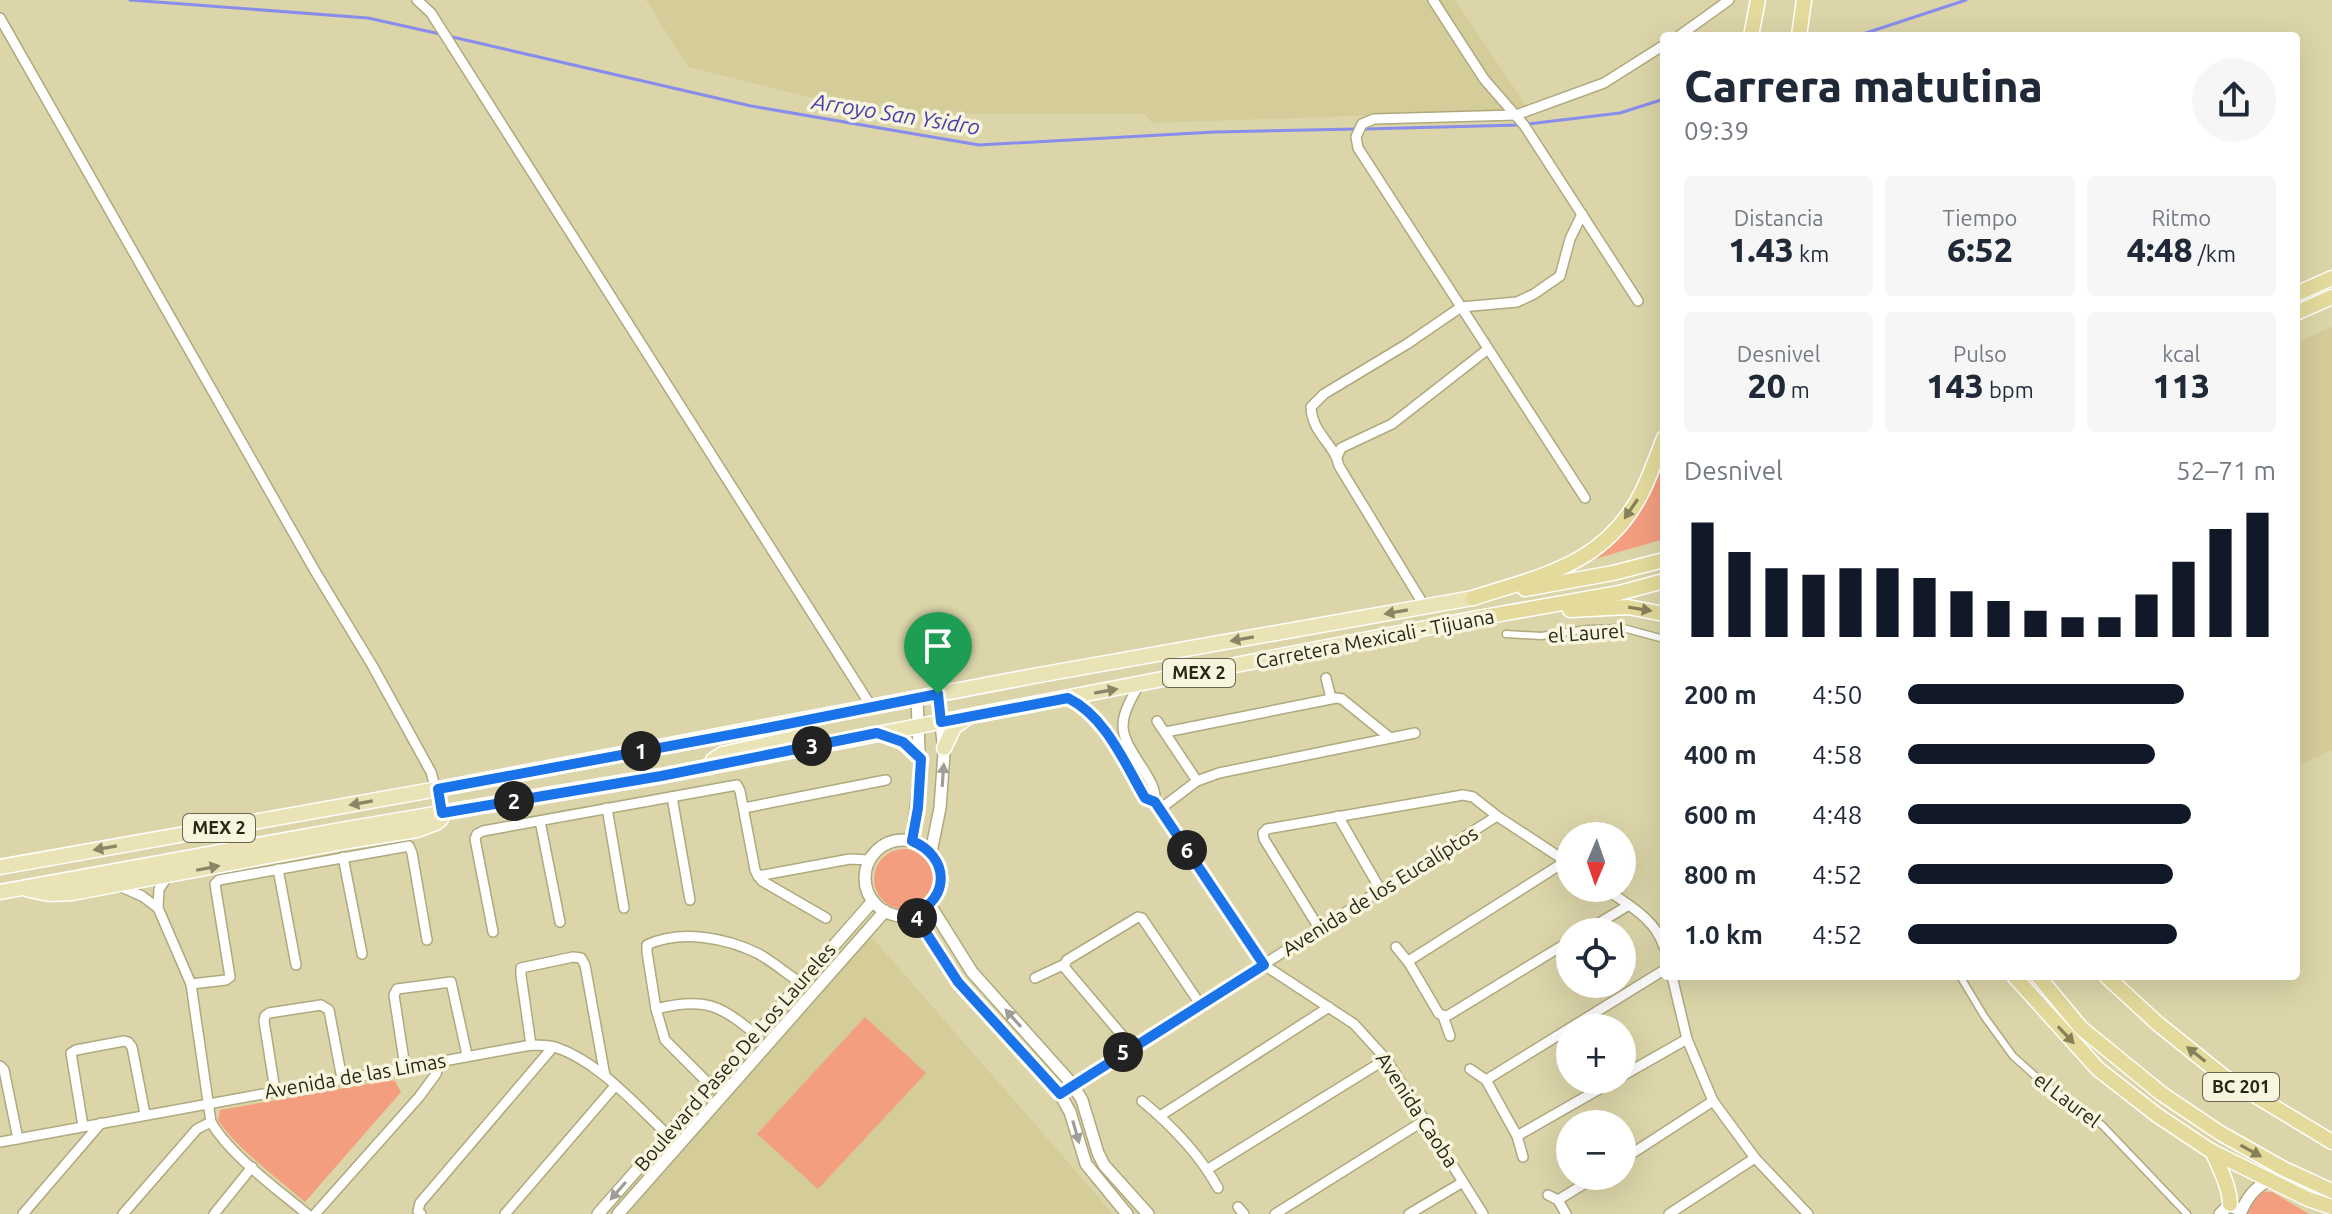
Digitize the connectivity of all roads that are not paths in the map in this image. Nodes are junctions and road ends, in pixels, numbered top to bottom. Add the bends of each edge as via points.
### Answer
1 (417, 0) edge
2 (1433, 0) edge
3 (1729, 0) edge
4 (1758, 0) edge
5 (1804, 0) edge
6 (0, 18) edge
7 (1685, 32) edge
8 (1752, 32) edge
9 (1800, 32) edge
10 (1660, 48) edge
11 (1516, 115) junction
12 (1582, 214) junction
13 (2332, 278) edge
14 (2300, 292) edge
15 (2332, 297) edge
16 (1638, 301) dead end
17 (1461, 307) junction
18 (2300, 311) edge
19 (1488, 349) junction
20 (1660, 448) edge
21 (1337, 457) junction
22 (1585, 498) dead end
23 (1660, 561) edge
24 (1660, 582) edge
25 (1473, 598) junction
26 (1425, 607) junction
27 (1660, 613) edge
28 (1478, 618) junction
29 (1506, 634) dead end
30 (1660, 638) edge
31 (1326, 678) dead end
32 (1139, 685) junction
33 (938, 694) junction
34 (917, 698) junction
35 (1068, 698) junction
36 (1331, 698) junction
37 (871, 706) junction
38 (971, 716) junction
39 (801, 721) junction
40 (1157, 721) dead end
41 (941, 722) junction
42 (920, 726) junction
43 (1166, 732) junction
44 (877, 733) junction
45 (1415, 733) dead end
46 (1389, 737) junction
47 (944, 748) junction
48 (921, 759) junction
49 (710, 767) junction
50 (886, 780) dead end
51 (1197, 781) junction
52 (438, 789) junction
53 (672, 797) junction
54 (1157, 805) junction
55 (607, 808) junction
56 (744, 808) junction
57 (442, 813) junction
58 (1338, 816) junction
59 (1497, 816) junction
60 (540, 821) junction
61 (912, 841) junction
62 (931, 852) junction
63 (1556, 854) edge
64 (343, 857) junction
65 (869, 860) junction
66 (0, 867) edge
67 (278, 869) junction
68 (1556, 869) edge
69 (170, 874) junction
70 (758, 876) junction
71 (116, 885) junction
72 (21, 888) junction
73 (1380, 889) junction
74 (0, 892) edge
75 (690, 900) dead end
76 (873, 901) junction
77 (1625, 902) edge
78 (930, 905) junction
79 (1629, 905) junction
80 (158, 908) junction
81 (624, 908) dead end
82 (885, 911) junction
83 (914, 914) junction
84 (826, 918) dead end
85 (1607, 918) edge
86 (560, 922) dead end
87 (1319, 928) junction
88 (493, 932) dead end
89 (1660, 935) edge
90 (427, 940) dead end
91 (1396, 947) dead end
92 (1556, 950) edge
93 (362, 954) dead end
94 (1409, 963) junction
95 (1065, 964) junction
96 (296, 965) dead end
97 (1264, 965) junction
98 (1660, 972) edge
99 (1035, 978) dead end
100 (1673, 980) edge
101 (1962, 980) edge
102 (2017, 980) edge
103 (2024, 980) edge
104 (2041, 980) edge
105 (2110, 980) edge
106 (801, 983) junction
107 (191, 984) junction
108 (2029, 994) junction
109 (1200, 1004) junction
110 (1329, 1007) junction
111 (656, 1009) junction
112 (1443, 1016) junction
113 (756, 1035) junction
114 (1450, 1036) dead end
115 (1687, 1039) junction
116 (531, 1045) junction
117 (553, 1047) junction
118 (1132, 1047) junction
119 (467, 1055) junction
120 (1386, 1059) junction
121 (440, 1061) junction
122 (0, 1066) edge
123 (405, 1067) junction
124 (1636, 1068) edge
125 (1470, 1069) dead end
126 (605, 1076) junction
127 (342, 1079) junction
128 (1486, 1080) junction
129 (1073, 1085) junction
130 (615, 1086) junction
131 (711, 1086) junction
132 (275, 1090) junction
133 (1060, 1094) junction
134 (1590, 1094) edge
135 (1142, 1101) dead end
136 (1713, 1101) junction
137 (209, 1102) junction
138 (145, 1114) junction
139 (1160, 1116) junction
140 (1425, 1120) junction
141 (211, 1122) junction
142 (101, 1123) junction
143 (83, 1126) junction
144 (668, 1135) junction
145 (1517, 1136) junction
146 (18, 1139) junction
147 (2332, 1139) edge
148 (0, 1142) edge
149 (678, 1144) junction
150 (1636, 1151) edge
151 (2211, 1151) junction
152 (1523, 1157) dead end
153 (1755, 1158) junction
154 (252, 1167) junction
155 (1208, 1169) junction
156 (2269, 1180) junction
157 (1463, 1182) junction
158 (1218, 1188) dead end
159 (1568, 1190) edge
160 (2332, 1191) edge
161 (2332, 1207) edge
162 (2234, 1212) edge
163 (23, 1214) edge
164 (123, 1214) edge
165 (214, 1214) edge
166 (307, 1214) edge
167 (315, 1214) edge
168 (421, 1214) edge
169 (505, 1214) edge
170 (598, 1214) edge
171 (618, 1214) edge
172 (1127, 1214) edge
173 (1148, 1214) edge
174 (1275, 1214) edge
175 (1409, 1214) edge
176 (1483, 1214) edge
177 (1566, 1214) edge
178 (1669, 1214) edge
179 (1807, 1214) edge
180 (2187, 1214) edge

1 - 37 street via 431,13
2 - 11 street via 1484,79
3 - 7 street
4 - 8 highway
5 - 9 highway
6 - 52 street
10 - 11 street via 1604,83
11 - 12 street
11 - 17 street via 1374,119 1362,124 1356,137 1358,148
12 - 16 street
12 - 17 street via 1560,276 1517,302
13 - 14 highway
15 - 18 highway
17 - 19 street
17 - 21 street via 1311,407 1311,419
19 - 21 street via 1392,424 1341,448
19 - 22 street
20 -> 25 highway via 1633,508 1592,552 1556,572
21 - 26 street
23 - 25 highway, Carretera Mexicali - Tijuana / MEX 2
24 - 28 highway, Carretera Mexicali - Tijuana / MEX 2
25 - 26 main road, Carretera Mexicali - Tijuana / MEX 2
26 -> 33 main road, Carretera Mexicali - Tijuana / MEX 2
28 -> 27 highway via 1613,607
28 - 32 main road, Carretera Mexicali - Tijuana / MEX 2
29 - 30 street, el Laurel via 1623,628
31 - 36 street
35 -> 32 main road, Carretera Mexicali - Tijuana / MEX 2
32 - 54 street via 1128,703 1123,737 1156,791
33 - 34 main road, Carretera Mexicali - Tijuana / MEX 2
33 - 41 street
34 - 37 main road, Carretera Mexicali - Tijuana / MEX 2
34 - 42 street
35 - 38 main road, Carretera Mexicali - Tijuana / MEX 2
35 - 54 street via 1092,713 1145,798
36 - 43 street
36 - 46 street via 1342,699
37 - 39 main road, Carretera Mexicali - Tijuana / MEX 2
38 - 41 main road, Carretera Mexicali - Tijuana / MEX 2
38 - 47 main road via 954,727
39 - 49 main road via 795,738 722,754
39 - 52 main road, Carretera Mexicali - Tijuana / MEX 2
40 - 43 street
41 - 42 main road, Carretera Mexicali - Tijuana / MEX 2
41 - 47 street
42 - 44 main road, Carretera Mexicali - Tijuana / MEX 2
42 - 48 street
43 - 51 street
44 - 48 main road via 903,742
44 - 49 main road, Carretera Mexicali - Tijuana / MEX 2
45 - 46 street
46 - 51 street
62 -> 47 street
48 - 61 street
49 - 57 main road, Carretera Mexicali - Tijuana / MEX 2
50 - 56 street
51 - 54 street
52 - 57 street
52 -> 66 main road, Carretera Mexicali - Tijuana / MEX 2
53 - 55 street
53 - 56 street via 737,785
53 - 75 street
54 - 97 street, Avenida Caoba
55 - 60 street
55 - 81 street
56 - 70 street
69 -> 57 main road via 417,830 436,823
57 - 72 main road, Carretera Mexicali - Tijuana / MEX 2
58 - 59 street via 1463,795
58 - 73 street
58 - 87 street via 1263,833
59 - 63 street
59 - 73 street, Avenida de los Eucalíptos
60 - 86 street
60 - 88 street via 477,834
61 - 62 street
61 - 65 street via 892,841
62 - 78 street via 941,884
64 - 67 street
64 - 90 street via 409,846
64 - 93 street
65 - 70 street
65 - 76 street via 865,881
67 - 96 street
67 - 107 street via 215,884 230,977
68 - 94 street
69 - 71 main road
69 - 80 street via 159,889
70 - 84 street
71 - 72 main road via 59,894
71 - 80 street
72 - 74 main road, Carretera Mexicali - Tijuana / MEX 2
73 - 87 street, Avenida de los Eucalíptos
76 - 82 street
76 - 106 street, Boulevard Paseo De Los Laureles
77 - 79 street
78 - 83 street
129 -> 78 street via 972,972
79 - 85 street
79 - 89 street
80 - 107 street
82 - 83 street
82 - 149 street, Boulevard Paseo De Los Laureles
83 - 133 street via 958,982
87 - 97 street, Avenida de los Eucalíptos
91 - 94 street
92 - 112 street
94 - 112 street
95 - 99 street
95 - 109 street via 1142,918
95 - 118 street
97 - 109 street, Avenida de los Eucalíptos
97 - 110 street, Avenida Caoba
98 - 128 street
100 - 115 street
101 - 180 street, el Laurel via 2013,1056 2102,1125
102 - 108 highway
103 - 108 highway
104 -> 160 highway, BC 201 via 2081,1028 2162,1094 2220,1133
147 -> 105 highway, BC 201 via 2223,1076
106 - 111 street via 760,955 723,940 655,941 647,945 647,952
106 - 113 street, Boulevard Paseo De Los Laureles
107 - 137 street
108 -> 151 highway via 2098,1069
109 - 118 street, Avenida de los Eucalíptos
110 - 120 street, Avenida Caoba via 1354,1024
110 - 139 street
111 - 113 street via 697,1003 719,1007
111 - 131 street via 665,1040
112 - 114 street
113 - 131 street, Boulevard Paseo De Los Laureles
115 - 124 street
115 - 136 street
116 - 117 street, Avenida de las Limas
116 - 119 street, Avenida de las Limas
116 - 126 street via 521,968 581,958
117 - 126 street, Avenida de las Limas
117 - 168 street via 420,1203
118 - 129 street, Avenida de los Eucalíptos
119 - 121 street, Avenida de las Limas
119 - 123 street via 451,982 397,989
120 - 140 street, Avenida Caoba
120 - 155 street
121 - 123 street, Avenida de las Limas
121 - 167 street via 419,1097
122 - 146 street
123 - 127 street, Avenida de las Limas
125 - 128 street
126 - 130 street, Avenida de las Limas
127 - 132 street, Avenida de las Limas
127 - 132 street via 326,1006 269,1013 264,1021
128 - 145 street
129 - 133 street, Avenida de los Eucalíptos
129 - 173 street via 1104,1165
130 - 144 street, Avenida de las Limas
130 - 169 street
131 - 144 street, Boulevard Paseo De Los Laureles
132 - 137 street, Avenida de las Limas
133 -> 172 street via 1086,1164
134 - 145 street
135 - 139 street
136 - 150 street
136 - 153 street
137 - 138 street, Avenida de las Limas
137 - 141 street
138 - 142 street, Avenida de las Limas
138 - 143 street via 132,1047 124,1041 112,1043 71,1053
139 - 155 street
140 - 157 street, Avenida Caoba
140 - 174 street
141 - 154 street
141 - 164 street via 197,1129
142 - 143 street, Avenida de las Limas
142 - 163 street
143 - 146 street, Avenida de las Limas
144 - 149 street, Avenida de las Limas
144 -> 170 street, Boulevard Paseo De Los Laureles
145 - 152 street
146 - 148 street, Avenida de las Limas
149 - 171 street, Boulevard Paseo De Los Laureles
151 - 156 highway
151 - 162 highway
153 - 178 street
153 - 179 street
154 - 165 street
154 - 166 street
155 - 158 street
156 - 161 highway
156 - 162 street
157 - 175 street
157 - 176 street, Avenida Caoba
159 - 177 street via 1553,1197

